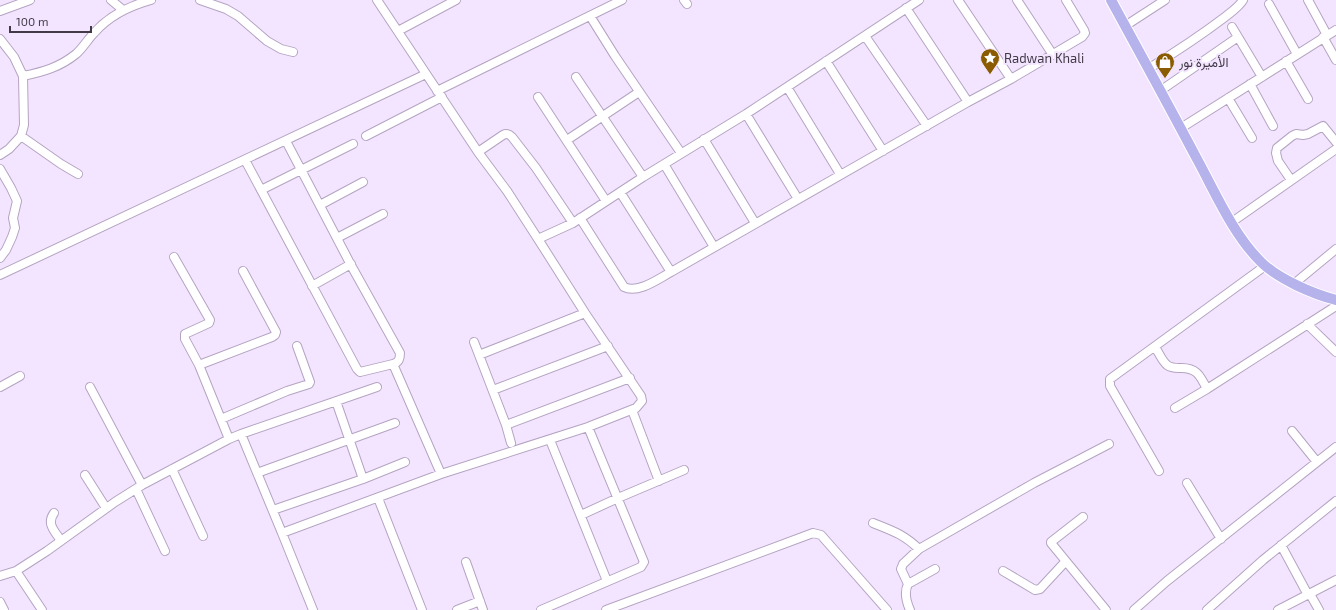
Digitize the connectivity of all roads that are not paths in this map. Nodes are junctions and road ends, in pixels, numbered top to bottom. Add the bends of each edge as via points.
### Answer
1 (30, 0) edge
2 (111, 0) edge
3 (152, 0) edge
4 (200, 0) edge
5 (377, 0) edge
6 (456, 0) edge
7 (622, 0) edge
8 (919, 0) edge
9 (958, 0) edge
10 (1017, 0) edge
11 (1066, 0) edge
12 (1111, 0) edge
13 (1165, 0) edge
14 (1243, 0) edge
15 (1308, 0) edge
16 (1269, 4) dead end
17 (906, 8) junction
18 (123, 10) junction
19 (0, 11) edge
20 (590, 16) junction
21 (1125, 26) junction
22 (1232, 27) dead end
23 (1336, 30) edge
24 (398, 31) junction
25 (865, 36) junction
26 (1325, 36) junction
27 (1238, 37) junction
28 (0, 39) edge
29 (293, 52) dead end
30 (1297, 54) junction
31 (1053, 55) junction
32 (1336, 60) edge
33 (826, 61) junction
34 (1286, 61) junction
35 (1148, 69) junction
36 (426, 74) junction
37 (23, 76) junction
38 (576, 77) dead end
39 (1262, 77) junction
40 (1011, 79) junction
41 (1250, 84) junction
42 (787, 87) junction
43 (1160, 91) junction
44 (639, 92) junction
45 (440, 94) junction
46 (538, 97) dead end
47 (1228, 98) junction
48 (1308, 99) dead end
49 (968, 102) junction
50 (746, 114) junction
51 (602, 116) junction
52 (927, 126) junction
53 (1273, 126) dead end
54 (1181, 128) junction
55 (21, 136) junction
56 (366, 136) dead end
57 (1252, 138) dead end
58 (704, 139) junction
59 (567, 140) junction
60 (286, 141) junction
61 (1336, 142) edge
62 (353, 144) dead end
63 (1336, 149) edge
64 (882, 151) junction
65 (478, 152) junction
66 (681, 153) junction
67 (0, 154) edge
68 (245, 160) junction
69 (664, 164) junction
70 (0, 169) edge
71 (302, 170) junction
72 (78, 174) dead end
73 (840, 174) junction
74 (643, 177) junction
75 (1292, 180) junction
76 (363, 182) dead end
77 (261, 190) junction
78 (620, 192) junction
79 (798, 199) junction
80 (606, 201) junction
81 (320, 205) junction
82 (383, 214) dead end
83 (580, 218) junction
84 (1232, 222) junction
85 (573, 223) junction
86 (755, 223) junction
87 (337, 238) junction
88 (538, 239) junction
89 (714, 247) junction
90 (1336, 249) edge
91 (174, 257) dead end
92 (0, 258) edge
93 (351, 264) junction
94 (1265, 266) junction
95 (243, 271) dead end
96 (671, 272) junction
97 (0, 275) edge
98 (1295, 283) junction
99 (312, 286) junction
100 (1336, 300) edge
101 (1336, 306) edge
102 (586, 313) junction
103 (1308, 324) junction
104 (474, 342) dead end
105 (297, 346) dead end
106 (608, 346) junction
107 (1155, 346) junction
108 (1336, 352) edge
109 (479, 355) junction
110 (393, 364) junction
111 (199, 365) junction
112 (20, 376) dead end
113 (630, 378) junction
114 (0, 387) edge
115 (90, 387) dead end
116 (377, 387) dead end
117 (1208, 389) junction
118 (493, 390) junction
119 (336, 401) junction
120 (1175, 408) dead end
121 (632, 410) junction
122 (221, 419) junction
123 (395, 423) dead end
124 (506, 425) junction
125 (588, 427) junction
126 (1292, 431) dead end
127 (241, 434) junction
128 (229, 439) junction
129 (349, 440) junction
130 (550, 440) junction
131 (511, 443) dead end
132 (1109, 444) dead end
133 (1336, 447) edge
134 (405, 462) dead end
135 (1317, 462) junction
136 (172, 469) junction
137 (684, 470) dead end
138 (1159, 471) dead end
139 (257, 473) junction
140 (441, 474) junction
141 (85, 475) dead end
142 (362, 478) junction
143 (659, 481) junction
144 (1187, 483) dead end
145 (139, 487) junction
146 (378, 498) junction
147 (618, 498) junction
148 (1336, 501) edge
149 (106, 508) junction
150 (273, 510) junction
151 (54, 513) dead end
152 (581, 516) junction
153 (1083, 517) dead end
154 (872, 523) dead end
155 (282, 533) junction
156 (202, 536) dead end
157 (1221, 539) junction
158 (61, 541) junction
159 (1281, 545) junction
160 (919, 549) junction
161 (165, 551) dead end
162 (466, 562) dead end
163 (1065, 562) junction
164 (935, 569) dead end
165 (16, 571) junction
166 (1003, 571) dead end
167 (0, 576) edge
168 (1336, 580) edge
169 (607, 581) junction
170 (908, 584) junction
171 (1309, 594) junction
172 (480, 601) junction
173 (0, 602) edge
174 (4, 610) edge
175 (42, 610) edge
176 (312, 610) edge
177 (422, 610) edge
178 (457, 610) edge
179 (483, 610) edge
180 (541, 610) edge
181 (606, 610) edge
182 (887, 610) edge
183 (910, 610) edge
184 (1106, 610) edge
185 (1134, 610) edge
186 (1207, 610) edge
187 (1278, 610) edge
188 (1319, 610) edge

1 - 19 street
2 - 18 street
3 - 18 street
4 - 29 street via 226,9 267,41
5 - 24 street
6 - 24 street
7 - 20 street
8 - 17 street
9 - 40 street
10 - 31 street
11 - 31 street via 1085,33
12 - 21 main road
13 - 21 street
14 - 35 street via 1218,22
15 - 26 street
16 - 30 street
17 - 25 street
17 - 49 street
18 - 37 street via 102,24 69,59 58,66
20 - 44 street
20 - 45 street
21 - 35 main road
22 - 27 street
23 - 26 street
24 - 36 street
25 - 33 street
25 - 52 street
26 - 30 street
26 - 32 street
27 - 39 street
27 - 43 street
28 - 37 street via 14,56
30 - 34 street
31 - 40 street
33 - 42 street
33 - 64 street
34 - 39 street
34 - 48 street
35 - 43 main road
36 - 45 street
36 - 60 street
37 - 55 street via 24,125
38 - 51 street
39 - 41 street
40 - 49 street
41 - 47 street
41 - 53 street
42 - 50 street
42 - 73 street
43 - 54 main road
44 - 51 street
44 - 66 street
45 - 56 street
45 - 65 street
46 - 59 street
47 - 54 street
47 - 57 street
49 - 52 street
50 - 58 street
50 - 79 street
51 - 59 street
51 - 74 street
52 - 64 street
54 - 84 main road
55 - 67 street via 9,149
55 - 72 street
58 - 66 street
58 - 86 street
59 - 80 street
60 - 68 street
60 - 71 street
61 - 75 street via 1322,126 1308,134 1296,134 1277,148 1278,160
62 - 71 street
63 - 75 street
64 - 73 street
65 - 85 street via 503,135 509,134 536,168
65 - 88 street
66 - 69 street
68 - 77 street
68 - 97 street
69 - 74 street
69 - 89 street
70 - 92 street via 17,201 13,218 15,228
71 - 77 street
71 - 81 street
73 - 79 street
74 - 78 street
75 - 84 street
76 - 81 street
77 - 99 street
78 - 80 street
78 - 96 street
79 - 86 street
80 - 83 street
81 - 87 street
82 - 87 street
83 - 85 street
83 - 96 street via 624,287 635,289
84 - 94 main road
85 - 88 street
86 - 89 street
87 - 93 street
88 - 102 street
89 - 96 street
90 - 98 street
91 - 111 street via 210,320 209,323 184,336
93 - 99 street
93 - 110 street via 400,353 398,362
94 - 98 main road
94 - 107 street
95 - 111 street via 276,329 275,335
98 - 100 main road
99 - 110 street via 360,372
101 - 103 street
102 - 106 street
102 - 109 street
103 - 108 street
103 - 117 street
104 - 109 street
105 - 122 street via 309,377 309,384
106 - 113 street
106 - 118 street
107 - 117 street via 1168,366 1192,369 1198,373
107 - 138 street via 1109,382
109 - 118 street
110 - 140 street
111 - 122 street
112 - 114 street
113 - 121 street via 642,399
113 - 124 street
115 - 145 street
116 - 119 street
117 - 120 street
118 - 124 street
119 - 127 street
119 - 129 street
121 - 125 street
121 - 143 street
122 - 128 street
123 - 129 street
124 - 131 street
125 - 130 street
125 - 147 street
126 - 135 street
127 - 128 street
127 - 139 street
128 - 136 street
129 - 139 street
129 - 142 street
130 - 140 street
130 - 152 street
132 - 160 street via 1034,483
133 - 135 street
134 - 142 street
135 - 157 street
136 - 145 street
136 - 156 street
137 - 143 street
139 - 150 street
140 - 146 street
141 - 149 street
142 - 150 street
143 - 147 street
144 - 157 street
145 - 149 street
145 - 161 street
146 - 155 street
146 - 177 street
147 - 152 street
147 - 169 street via 644,562 641,567
148 - 159 street
149 - 158 street
150 - 155 street
151 - 158 street via 50,524
152 - 169 street
153 - 163 street via 1051,542
154 - 160 street via 907,538
155 - 176 street
157 - 185 street
158 - 165 street
159 - 171 street
159 - 186 street
160 - 170 street via 902,564
162 - 172 street
163 - 166 street via 1040,590 1035,590
163 - 184 street
164 - 170 street
165 - 167 street
165 - 175 street
168 - 171 street
169 - 180 street
170 - 183 street via 906,595
171 - 187 street
171 - 188 street
172 - 178 street
172 - 179 street
173 - 174 street
181 - 182 street via 813,533 821,535

